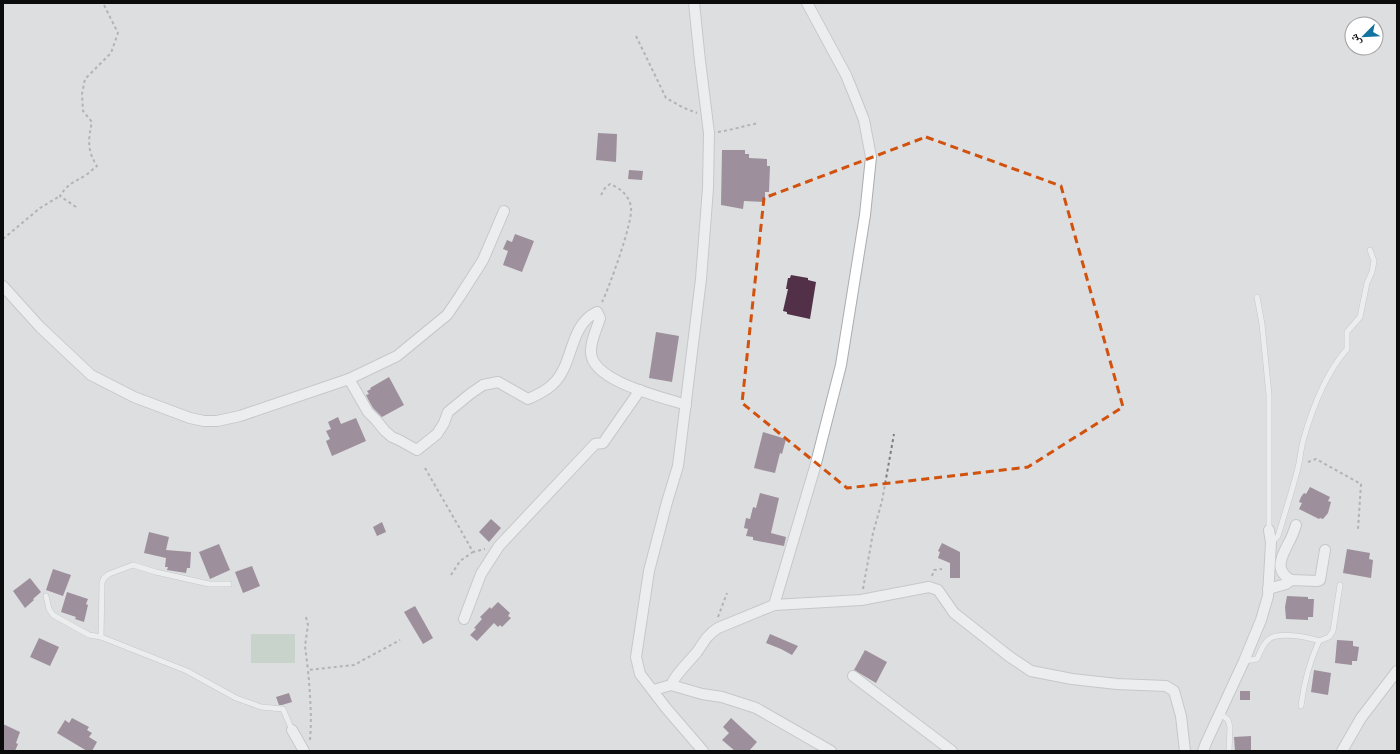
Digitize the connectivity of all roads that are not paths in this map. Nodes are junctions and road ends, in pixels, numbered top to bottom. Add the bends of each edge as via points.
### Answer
1 (694, 3) edge
2 (807, 3) edge
3 (504, 211) dead end
4 (1370, 250) dead end
5 (3, 286) edge
6 (1257, 297) dead end
7 (349, 379) junction
8 (640, 390) junction
9 (686, 405) junction
10 (1296, 525) dead end
11 (1269, 530) joint
12 (1271, 543) junction
13 (1325, 550) dead end
14 (1291, 580) junction
15 (229, 584) dead end
16 (1340, 585) dead end
17 (1268, 589) junction
18 (46, 596) dead end
19 (774, 604) junction
20 (464, 619) dead end
21 (102, 638) junction
22 (1319, 641) junction
23 (1244, 661) junction
24 (1397, 671) edge
25 (853, 676) dead end
26 (671, 685) junction
27 (654, 690) junction
28 (1301, 706) dead end
29 (1220, 713) junction
30 (292, 730) joint
31 (307, 749) edge
32 (703, 751) edge
33 (831, 751) edge
34 (952, 751) edge
35 (1185, 751) edge
36 (1203, 751) edge
37 (1229, 751) edge
38 (1342, 751) edge

1 - 9 street via 709,133 708,188 701,280
2 - 19 street via 846,75 864,120 871,157 865,216 841,366 815,467
3 - 7 street via 483,260 447,315 397,356
4 - 12 lane via 1374,261 1360,317 1347,332 1347,349 1340,357 1318,399 1303,442 1278,536
5 - 7 street via 40,327 91,375 134,397 190,418 218,421 240,416
6 - 11 lane via 1269,395
7 - 8 street via 368,412 385,432 417,450 437,434 448,412 483,386 498,382 528,399 544,391 562,373 580,328 590,315 597,312 600,318 592,340 592,359 601,372 610,378
8 - 9 street
8 - 20 street via 603,443 595,444 500,546 481,574
9 - 27 street via 678,466 649,571 636,657 640,674
10 - 14 street via 1280,561 1285,577
11 - 12 street
12 - 17 street
13 - 14 street via 1320,580
14 - 17 street
15 - 21 lane via 209,584 133,565 109,574 102,583
16 - 22 lane via 1333,631 1329,637
17 - 23 street via 1261,620
18 - 21 lane via 53,615 89,635
19 - 26 street via 718,628 710,634
19 - 35 street via 861,600 929,587 938,590 954,613 1031,671 1072,680 1166,686 1174,691 1181,716
21 - 30 lane via 187,671 236,698 261,707 283,709
22 - 23 lane via 1274,636 1267,640 1257,658
22 - 28 lane via 1311,658
23 - 29 street
24 - 38 street via 1361,718
25 - 34 street
26 - 27 street
26 - 33 street via 756,708
27 - 32 street
29 - 36 street
29 - 37 lane via 1228,720 1230,727
30 - 31 street

